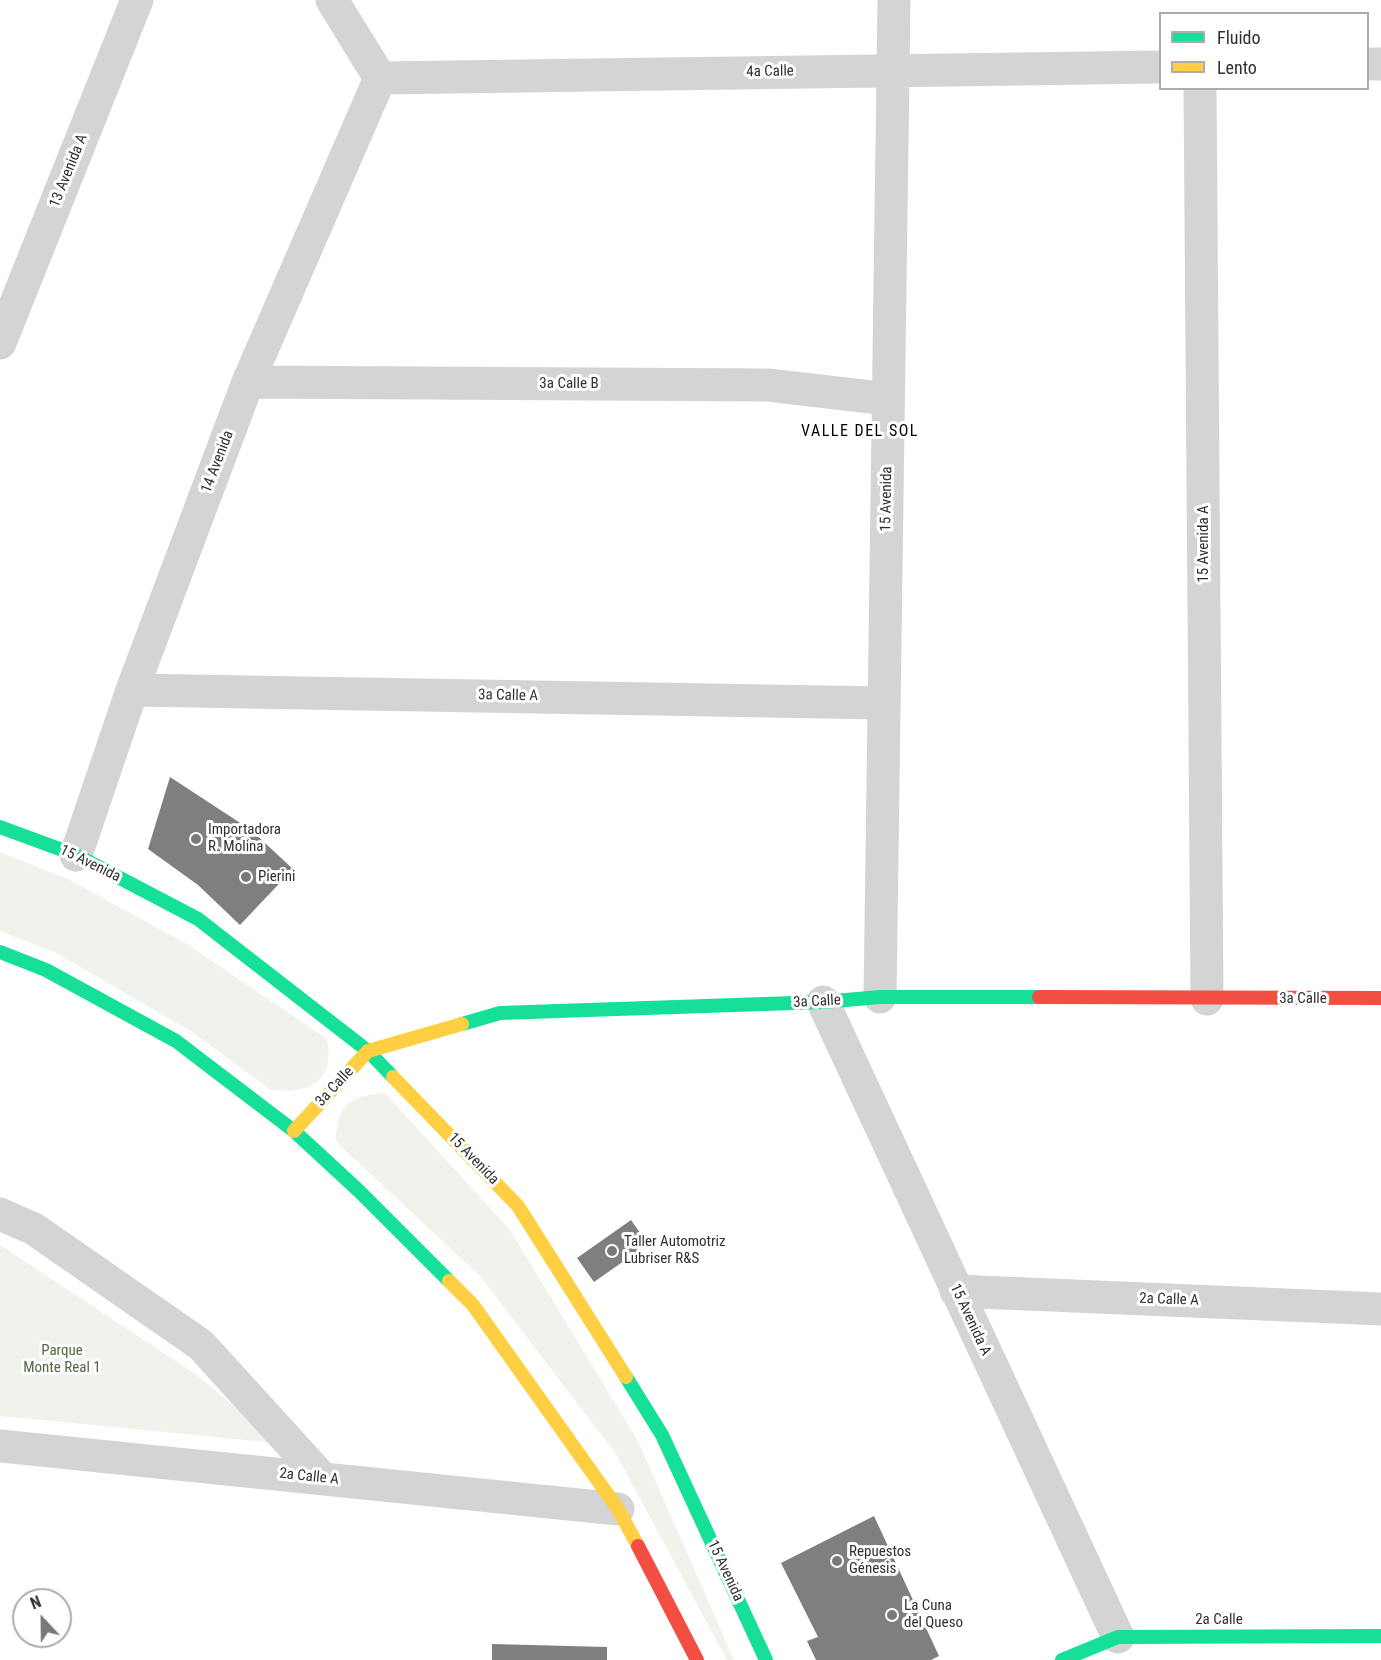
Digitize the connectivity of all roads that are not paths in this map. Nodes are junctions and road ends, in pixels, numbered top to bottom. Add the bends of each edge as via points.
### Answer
1 (137, 0) edge
2 (332, 0) edge
3 (894, 0) edge
4 (1159, 67) edge
5 (893, 71) junction
6 (380, 78) junction
7 (1200, 90) edge
8 (0, 343) edge
9 (248, 382) junction
10 (888, 399) junction
11 (132, 690) junction
12 (884, 703) junction
13 (0, 827) edge
14 (76, 855) junction
15 (0, 952) edge
16 (880, 997) junction
17 (1381, 998) edge
18 (1207, 999) junction
19 (822, 1002) junction
20 (368, 1051) junction
21 (294, 1131) junction
22 (0, 1214) edge
23 (956, 1291) junction
24 (1381, 1309) edge
25 (0, 1446) edge
26 (323, 1479) junction
27 (618, 1509) junction
28 (1381, 1636) edge
29 (1118, 1637) junction
30 (698, 1660) edge
31 (766, 1660) edge
32 (1062, 1660) edge

1 - 8 street, 13 Avenida A
2 - 6 street
3 - 5 street, 15 Avenida
4 - 5 street, 4a Calle
5 - 6 street, 4a Calle
5 - 10 street, 15 Avenida
6 - 9 street, 14 Avenida
7 - 18 street, 15 Avenida A
9 - 10 street, 3a Calle B via 768,386
9 - 11 street, 14 Avenida
10 - 12 street, 15 Avenida
11 - 12 street, 3a Calle A
11 - 14 street, 14 Avenida
12 - 16 street, 15 Avenida
13 - 14 main road, 15 Avenida
14 - 20 main road, 15 Avenida via 198,920
15 - 21 main road via 46,970 176,1041
16 - 18 main road, 3a Calle
16 - 19 main road, 3a Calle
17 - 18 main road, 3a Calle
19 - 20 main road, 3a Calle via 500,1013
19 - 23 street, 15 Avenida A
20 - 21 main road, 3a Calle
20 - 31 main road, 15 Avenida via 518,1206 662,1435
21 - 27 main road via 473,1305
22 - 26 street via 34,1229 201,1345
23 - 24 street, 2a Calle A
23 - 29 street, 15 Avenida A
25 - 26 street, 2a Calle A
26 - 27 street, 2a Calle A
27 - 30 main road
28 - 29 main road, 2a Calle
29 - 32 main road, 2a Calle

